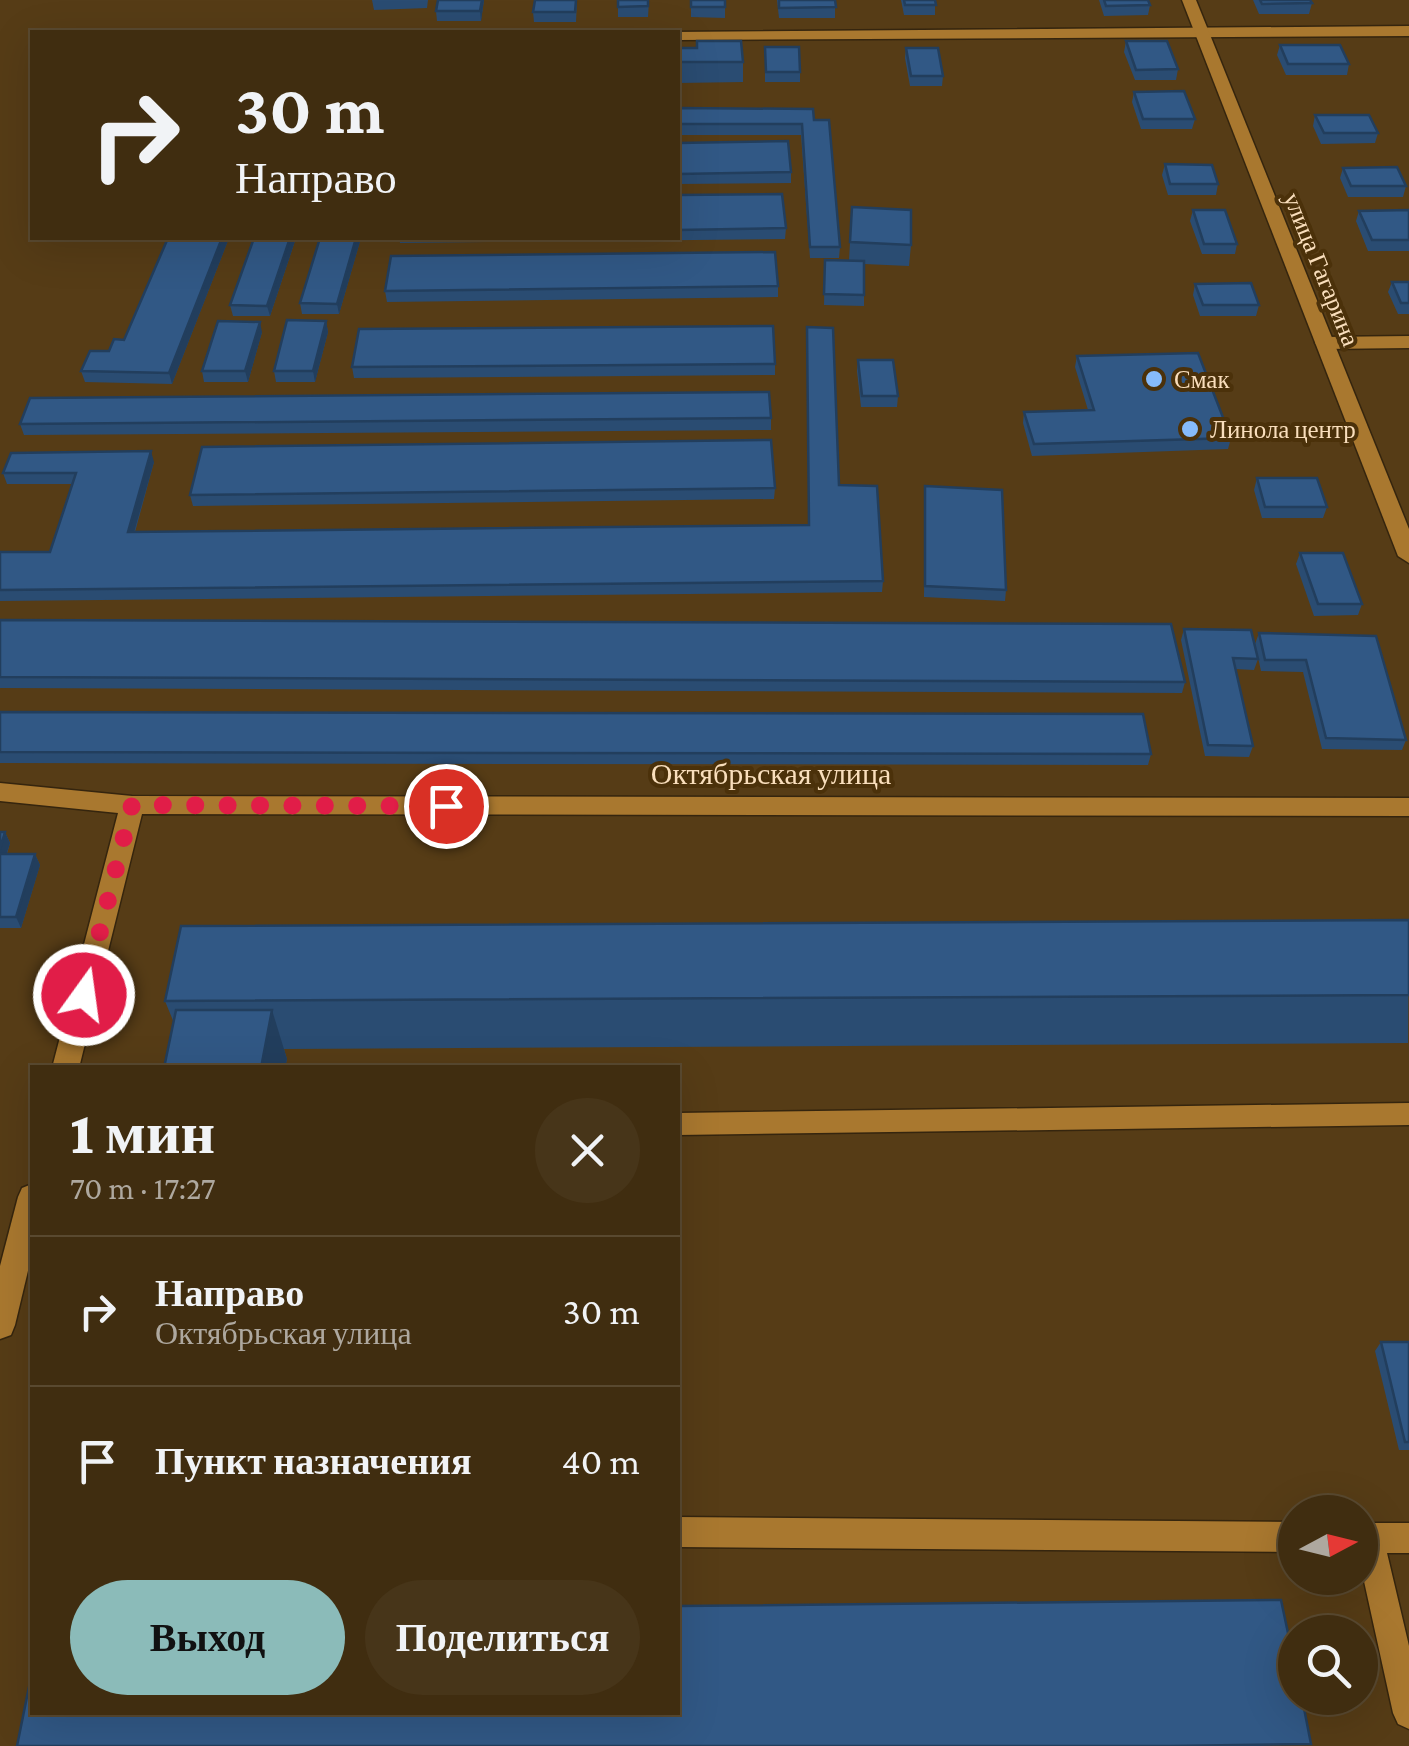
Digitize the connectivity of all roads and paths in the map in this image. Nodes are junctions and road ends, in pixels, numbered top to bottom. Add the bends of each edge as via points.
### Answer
1 (1189, 0) edge
2 (1409, 31) edge
3 (1202, 33) junction
4 (680, 35) edge
5 (1409, 342) edge
6 (1324, 343) junction
7 (1409, 556) edge
8 (0, 792) edge
9 (132, 805) junction
10 (1409, 807) edge
11 (66, 1065) edge
12 (1409, 1114) edge
13 (680, 1124) edge
14 (30, 1205) edge
15 (0, 1325) edge
16 (680, 1532) edge
17 (1278, 1538) edge
18 (1378, 1538) edge
19 (1409, 1538) edge
20 (1378, 1592) edge
21 (1409, 1713) edge

1 - 3 street, улица Гагарина
2 - 3 street
3 - 4 street
3 - 6 street, улица Гагарина
5 - 6 street
6 - 7 street, улица Гагарина
8 - 9 street, Октябрьская улица
9 - 10 street, Октябрьская улица
9 - 11 street
12 - 13 lane
14 - 15 street
16 - 17 lane
18 - 19 lane
20 - 21 lane

